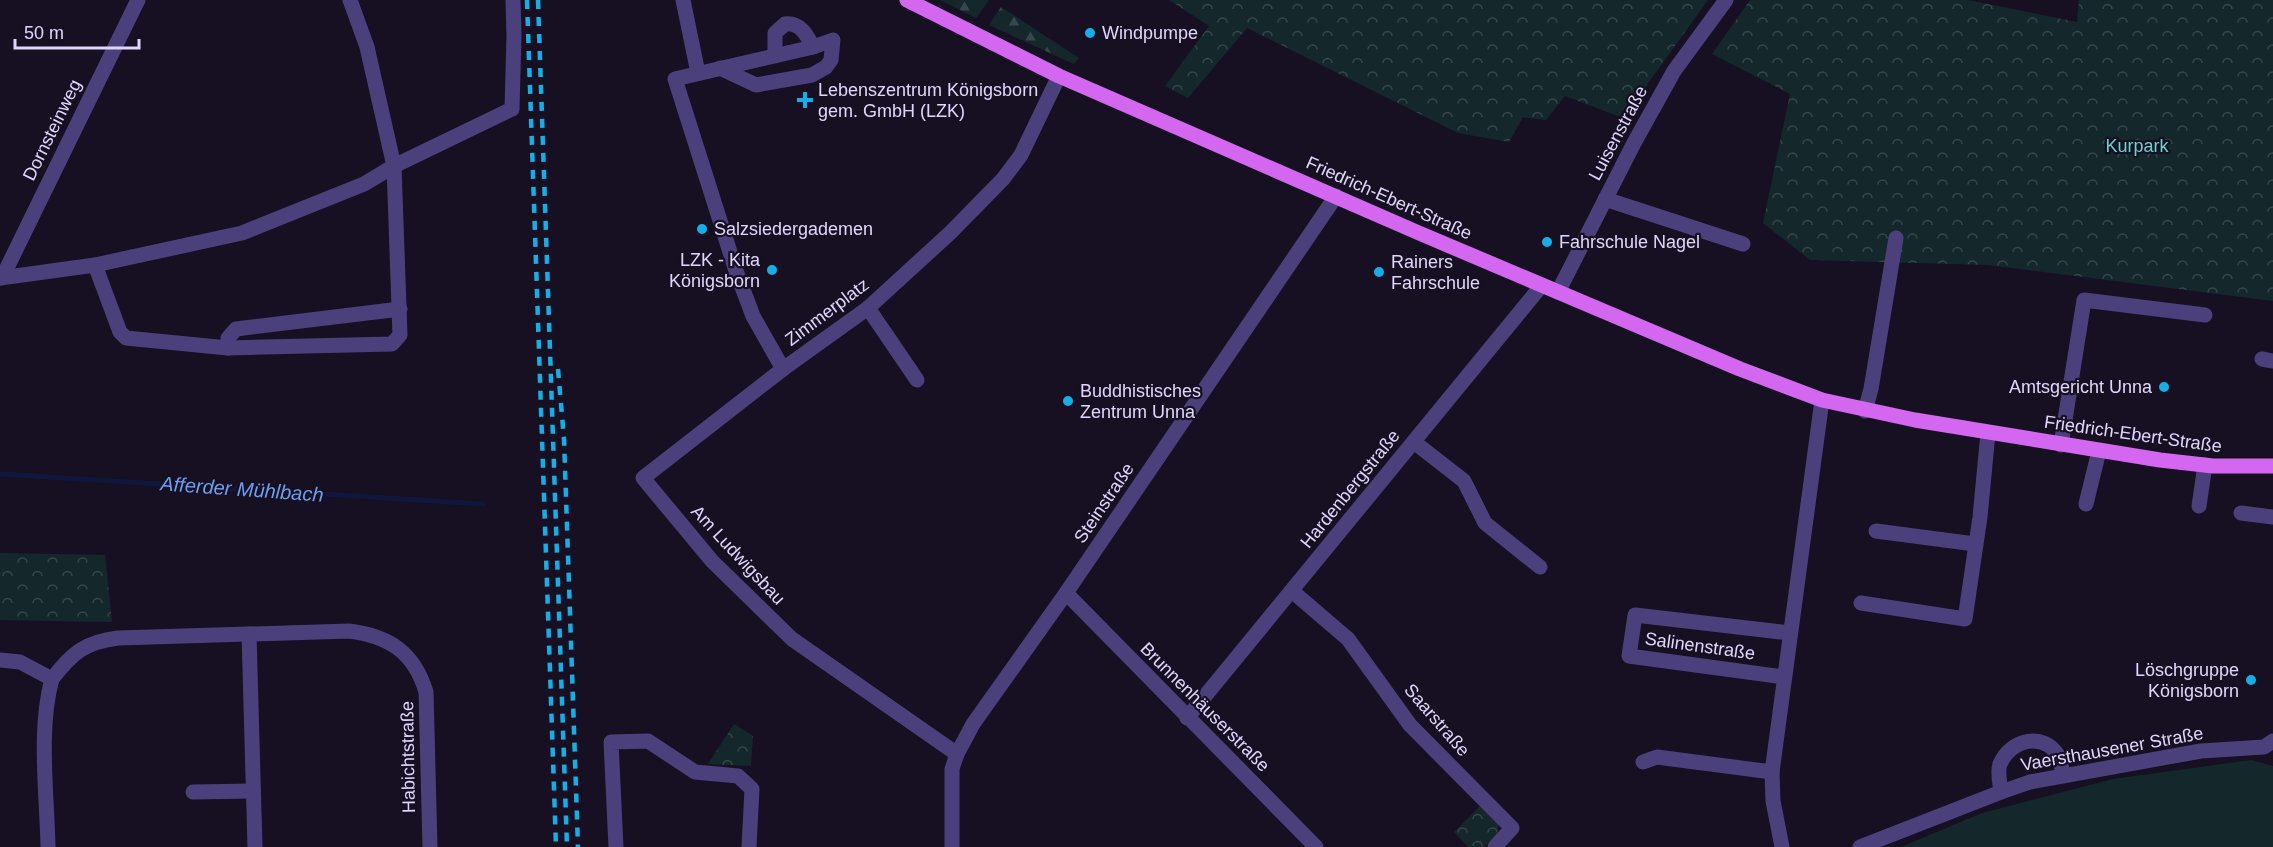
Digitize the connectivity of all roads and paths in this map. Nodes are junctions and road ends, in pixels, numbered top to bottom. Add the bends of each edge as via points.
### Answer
1 (138, 0) edge
2 (350, 0) edge
3 (513, 0) edge
4 (683, 0) edge
5 (907, 0) edge
6 (1726, 0) edge
7 (813, 47) junction
8 (775, 56) junction
9 (720, 68) junction
10 (698, 74) junction
11 (1059, 76) junction
12 (394, 166) junction
13 (1336, 196) junction
14 (1605, 199) junction
15 (1896, 238) dead end
16 (1743, 244) dead end
17 (95, 264) junction
18 (1, 278) edge
19 (1542, 285) junction
20 (1558, 292) junction
21 (868, 308) junction
22 (400, 309) junction
23 (2205, 315) dead end
24 (228, 348) junction
25 (783, 369) junction
26 (917, 380) dead end
27 (1822, 400) junction
28 (1865, 411) junction
29 (1988, 433) junction
30 (1414, 442) junction
31 (2061, 445) junction
32 (2099, 451) junction
33 (2205, 465) junction
34 (2273, 466) edge
35 (2086, 504) dead end
36 (2199, 506) dead end
37 (2241, 513) dead end
38 (2273, 517) edge
39 (1876, 531) dead end
40 (1975, 544) junction
41 (1540, 567) dead end
42 (1292, 591) junction
43 (1066, 593) junction
44 (1861, 603) dead end
45 (1790, 633) junction
46 (249, 634) junction
47 (0, 660) edge
48 (1784, 677) junction
49 (52, 679) junction
50 (1187, 718) junction
51 (2273, 741) edge
52 (957, 754) junction
53 (1643, 762) dead end
54 (1772, 772) junction
55 (2063, 775) junction
56 (253, 791) junction
57 (193, 792) dead end
58 (2001, 792) junction
59 (48, 847) edge
60 (255, 847) edge
61 (430, 847) edge
62 (616, 847) edge
63 (749, 847) edge
64 (952, 847) edge
65 (1316, 847) edge
66 (1495, 847) edge
67 (1782, 847) edge
68 (1860, 847) edge

1 - 18 street, Dornsteinweg
2 - 12 street via 367,47
3 - 12 street via 512,109
4 - 10 street
5 - 11 main road, Friedrich-Ebert-Straße
6 - 14 street, Luisenstraße via 1674,71
7 - 8 street, Zimmerplatz
7 - 8 street via 798,26 785,24 775,33
7 - 9 street, Zimmerplatz via 833,40 831,60 812,75 756,85
8 - 9 street, Zimmerplatz
9 - 10 street, Zimmerplatz
10 - 25 street, Zimmerplatz via 675,79 736,271 753,316
11 - 13 main road, Friedrich-Ebert-Straße
11 - 21 street, Zimmerplatz via 1021,155 1003,179
12 - 17 street via 364,183 242,233
12 - 22 street
13 - 19 main road, Friedrich-Ebert-Straße
13 - 43 street, Steinstraße
14 - 16 street
14 - 20 street, Luisenstraße
15 - 28 street
17 - 18 street
17 - 24 street via 120,332 126,338
19 - 20 main road, Friedrich-Ebert-Straße
19 - 30 street, Hardenbergstraße
20 - 27 main road, Friedrich-Ebert-Straße
21 - 25 street, Zimmerplatz
21 - 26 street
22 - 24 street via 236,329 228,338
22 - 24 street via 400,335 392,344
23 - 31 street via 2084,300
25 - 52 street, Am Ludwigsbau via 643,478 712,561 792,639
27 - 28 main road, Friedrich-Ebert-Straße
27 - 45 street
28 - 29 main road, Friedrich-Ebert-Straße
29 - 31 main road, Friedrich-Ebert-Straße
29 - 40 street
30 - 41 street via 1464,481 1485,523
30 - 42 street, Hardenbergstraße
31 - 32 main road, Friedrich-Ebert-Straße
32 - 33 main road, Friedrich-Ebert-Straße
32 - 35 street
33 - 34 main road, Friedrich-Ebert-Straße
33 - 36 street
37 - 38 street
39 - 40 street
40 - 44 street via 1965,619
42 - 50 street, Hardenbergstraße
42 - 66 street, Saarstraße via 1348,639 1410,725 1512,828
43 - 50 street, Brunnenhäuserstraße
43 - 52 street, Steinstraße via 973,724
45 - 48 street
45 - 48 street, Salinenstraße via 1635,615 1629,656
46 - 49 street, Habichtstraße via 102,640 74,653
46 - 56 street
46 - 61 street, Habichtstraße via 349,631 381,638 410,659 426,692
47 - 49 street via 20,662
48 - 54 street
49 - 59 street, Habichtstraße via 45,726
50 - 65 street, Brunnenhäuserstraße
51 - 55 street, Vaersthausener Straße via 2264,747 2201,751
52 - 64 street, Steinstraße via 952,770
53 - 54 street via 1657,757
54 - 67 street
55 - 58 street, Vaersthausener Straße
55 - 58 street via 2059,758 2049,745 2022,742 2010,748 2000,765
56 - 57 street
56 - 60 street
58 - 68 street, Vaersthausener Straße
62 - 63 street via 611,742 648,741 695,772 738,776 749,784

